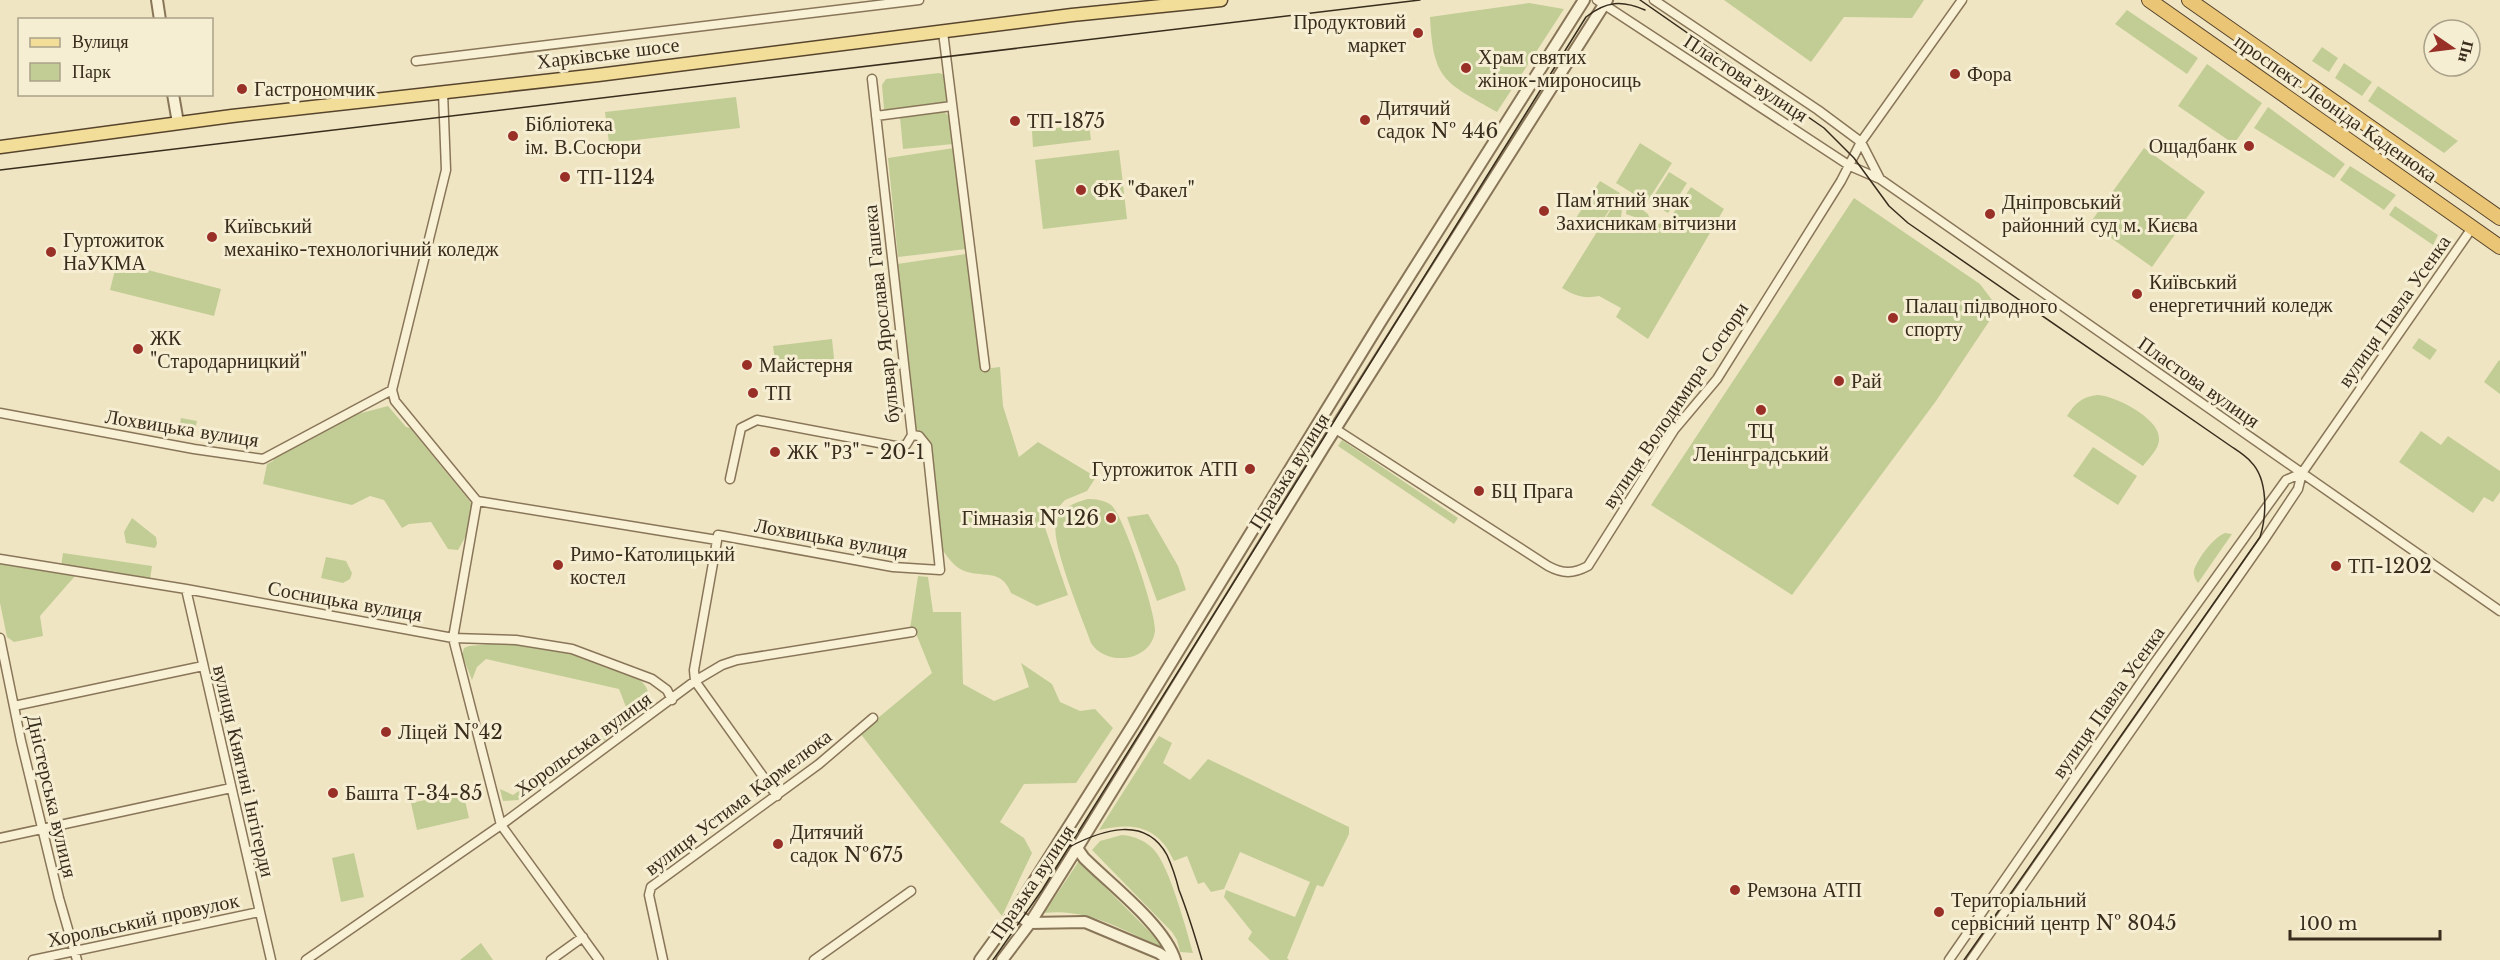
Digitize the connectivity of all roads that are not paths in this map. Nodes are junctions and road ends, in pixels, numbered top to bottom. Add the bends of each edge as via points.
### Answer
1 (157, 0) edge
2 (919, 0) edge
3 (1221, 0) edge
4 (1584, 0) edge
5 (1654, 0) edge
6 (1962, 0) edge
7 (2149, 0) edge
8 (2189, 0) edge
9 (1603, 2) edge
10 (863, 4) edge
11 (160, 18) edge
12 (943, 32) junction
13 (416, 61) dead end
14 (872, 79) dead end
15 (443, 92) junction
16 (173, 96) edge
17 (952, 106) junction
18 (876, 116) junction
19 (178, 123) junction
20 (1862, 142) junction
21 (0, 147) edge
22 (1850, 166) junction
23 (1880, 179) junction
24 (2500, 218) edge
25 (2472, 228) junction
26 (2500, 247) edge
27 (985, 367) dead end
28 (392, 390) junction
29 (0, 416) edge
30 (1320, 419) junction
31 (1336, 428) junction
32 (912, 435) junction
33 (2302, 473) junction
34 (730, 479) dead end
35 (477, 501) junction
36 (717, 537) junction
37 (0, 559) edge
38 (940, 570) joint
39 (186, 589) junction
40 (2500, 611) edge
41 (912, 632) dead end
42 (0, 638) edge
43 (453, 638) junction
44 (203, 666) junction
45 (695, 681) junction
46 (672, 700) junction
47 (14, 706) junction
48 (873, 718) dead end
49 (1134, 723) junction
50 (1151, 731) junction
51 (231, 788) junction
52 (777, 796) junction
53 (501, 825) junction
54 (43, 828) junction
55 (0, 838) edge
56 (1077, 848) junction
57 (911, 891) dead end
58 (260, 912) junction
59 (1014, 913) junction
60 (1030, 923) junction
61 (583, 937) junction
62 (75, 950) junction
63 (33, 960) edge
64 (77, 960) edge
65 (271, 960) edge
66 (306, 960) edge
67 (551, 960) edge
68 (599, 960) edge
69 (663, 960) edge
70 (814, 960) edge
71 (980, 960) edge
72 (1002, 960) edge
73 (1169, 960) edge
74 (1175, 960) edge
75 (1949, 960) edge
76 (1971, 960) edge

1 - 11 street
2 - 10 street, Харківське шосе
3 - 12 main road, Харківське шосе
4 - 30 street, Празька вулиця
5 - 20 street, Пластова вулиця
6 - 20 street, вулиця Володимира Сосюри
7 - 25 highway, проспект Леоніда Каденюка
8 - 24 highway, проспект Леоніда Каденюка
9 - 22 street, Пластова вулиця
9 - 31 street, Празька вулиця
10 - 13 street, Харківське шосе
12 - 15 main road, Харківське шосе
12 - 17 street
14 - 18 street, бульвар Ярослава Гашека
15 - 19 main road, Харківське шосе
15 - 28 street via 446,170
16 - 19 street
17 - 18 street
17 - 27 street
18 - 32 street, бульвар Ярослава Гашека
19 - 21 main road, Харківське шосе
20 - 22 street, вулиця Володимира Сосюри
20 - 23 street, Пластова вулиця
22 - 23 street, Пластова вулиця
22 - 31 street, вулиця Володимира Сосюри via 1717,379 1674,430 1588,566 1561,573 1548,566
23 - 33 street, Пластова вулиця
25 - 26 highway, проспект Леоніда Каденюка
25 - 33 street, вулиця Павла Усенка
28 - 29 street, Лохвицька вулиця via 263,459
28 - 35 street via 395,401
30 - 31 street, вулиця Володимира Сосюри
30 - 49 street, Празька вулиця
31 - 50 street, Празька вулиця
32 - 34 street via 906,445 894,446 767,422 748,422 741,428
32 - 38 street, бульвар Ярослава Гашека via 919,436 927,446
33 - 40 street, Пластова вулиця
33 - 75 street, вулиця Павла Усенка via 2286,480
33 - 76 street, вулиця Павла Усенка via 2298,489 2264,540
35 - 36 street, Лохвицька вулиця
35 - 43 street
36 - 38 street, Лохвицька вулиця via 893,567
36 - 45 street
37 - 39 street, Сосницька вулиця
39 - 43 street, Сосницька вулиця
39 - 44 street, вулиця Княгині Інгігерди
41 - 45 street, Хорольська вулиця via 737,660
42 - 47 street, Дністерська вулиця
43 - 46 street, Сосницька вулиця via 516,640 572,649 652,679 667,690
43 - 53 street
44 - 47 street
44 - 51 street, вулиця Княгині Інгігерди
45 - 46 street, Хорольська вулиця
45 - 52 street
46 - 53 street, Хорольська вулиця
47 - 54 street, Дністерська вулиця
48 - 52 street, вулиця Устима Кармелюка
49 - 50 street
49 - 59 street, Празька вулиця
50 - 56 street, Празька вулиця
51 - 54 street
51 - 58 street, вулиця Княгині Інгігерди
52 - 69 street, вулиця Устима Кармелюка via 651,887 649,895
53 - 61 street
53 - 66 street, Хорольська вулиця
54 - 55 street
54 - 62 street, Дністерська вулиця
56 - 60 street, Празька вулиця
56 - 74 street via 1160,931
57 - 70 street
58 - 62 street, Хорольський провулок
58 - 65 street, вулиця Княгині Інгігерди
59 - 60 street
59 - 71 street, Празька вулиця
60 - 72 street, Празька вулиця
60 - 73 street via 1085,922
61 - 67 street
61 - 68 street
62 - 63 street, Хорольський провулок
62 - 64 street, Дністерська вулиця

